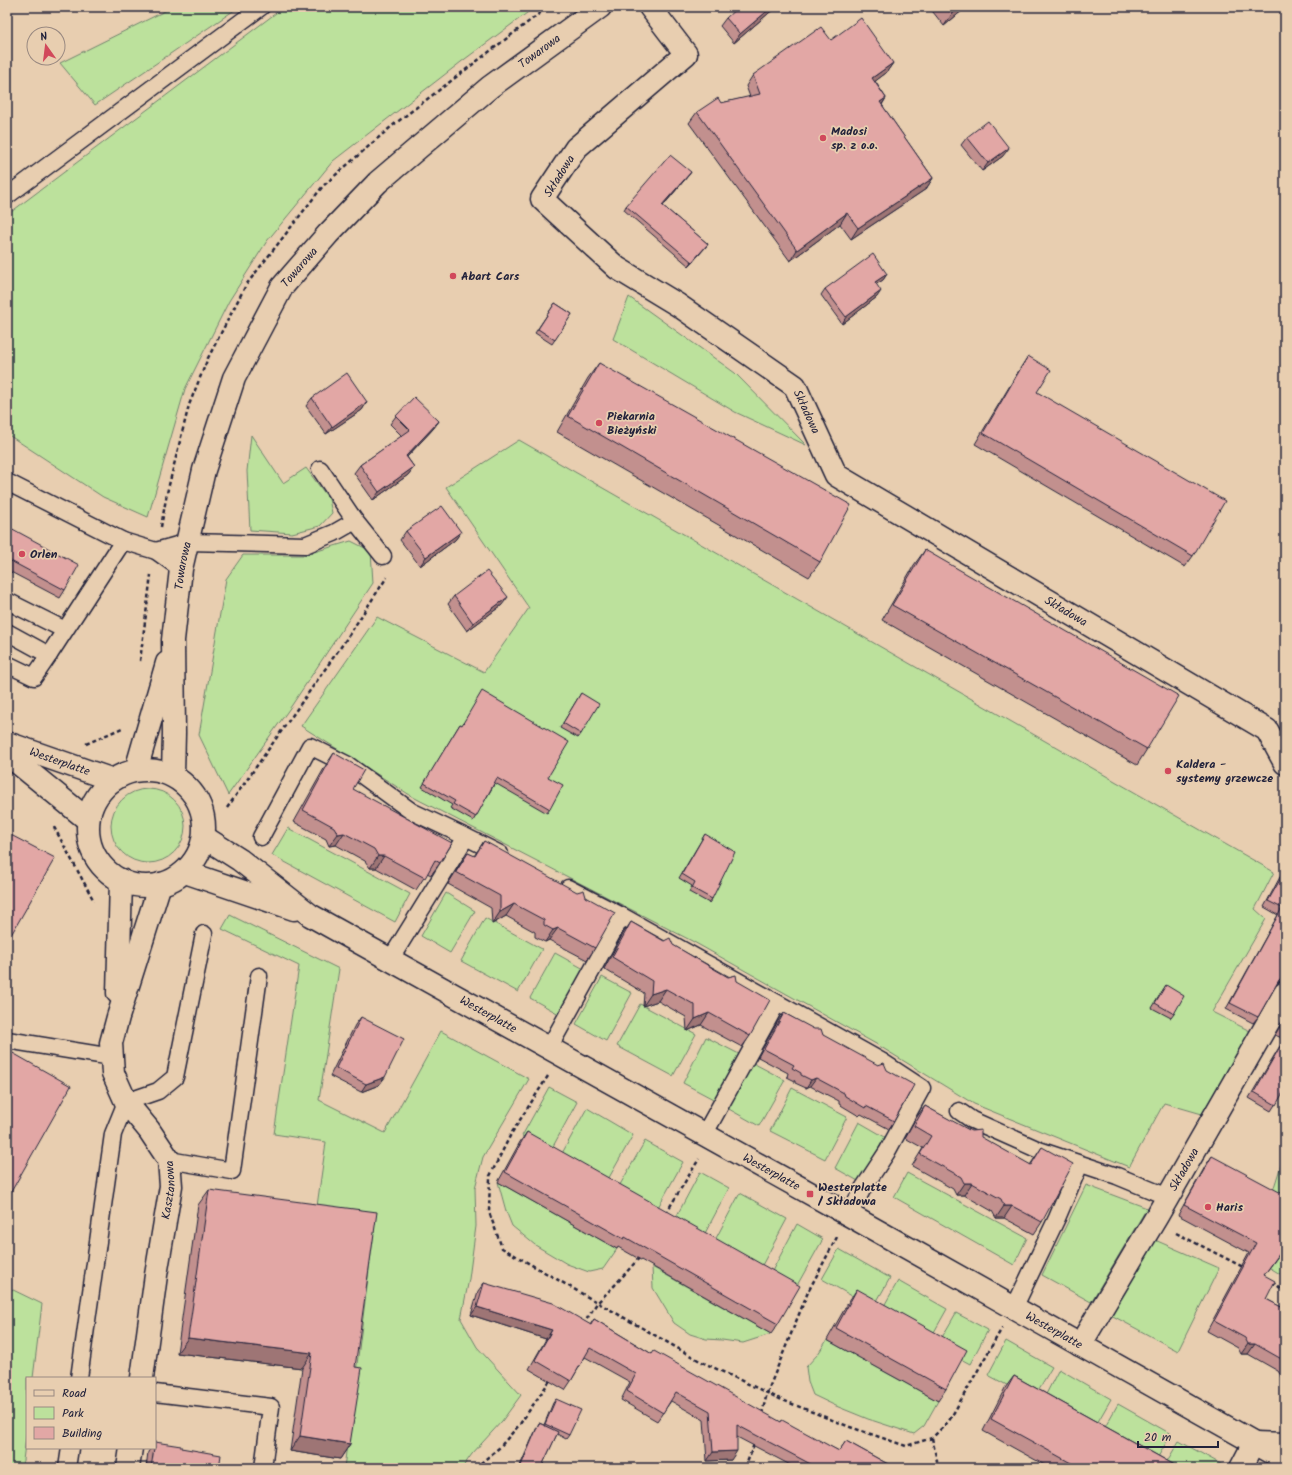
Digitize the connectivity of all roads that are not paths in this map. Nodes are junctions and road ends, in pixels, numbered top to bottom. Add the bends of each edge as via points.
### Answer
1 (261, 7) edge
2 (600, 7) edge
3 (650, 7) edge
4 (7, 196) edge
5 (320, 469) dead end
6 (7, 482) edge
7 (355, 521) junction
8 (123, 541) junction
9 (188, 542) junction
10 (156, 551) junction
11 (383, 556) dead end
12 (181, 568) junction
13 (7, 601) edge
14 (66, 630) junction
15 (7, 632) edge
16 (173, 640) junction
17 (49, 655) junction
18 (7, 664) edge
19 (7, 743) edge
20 (7, 754) edge
21 (1285, 763) edge
22 (136, 770) junction
23 (173, 775) junction
24 (113, 780) junction
25 (88, 820) junction
26 (204, 837) junction
27 (261, 837) dead end
28 (466, 837) junction
29 (514, 861) edge
30 (185, 872) junction
31 (121, 880) junction
32 (556, 882) edge
33 (160, 884) junction
34 (310, 915) junction
35 (622, 916) junction
36 (204, 934) dead end
37 (390, 960) junction
38 (259, 976) dead end
39 (1285, 993) edge
40 (777, 1002) junction
41 (118, 1017) junction
42 (7, 1040) edge
43 (555, 1052) junction
44 (112, 1058) junction
45 (126, 1102) junction
46 (959, 1111) dead end
47 (708, 1137) junction
48 (169, 1160) junction
49 (1080, 1164) junction
50 (1168, 1197) junction
51 (849, 1215) junction
52 (1014, 1308) junction
53 (1080, 1345) junction
54 (79, 1377) edge
55 (142, 1377) edge
56 (156, 1393) edge
57 (1254, 1443) junction
58 (1285, 1444) edge
59 (70, 1449) edge
60 (131, 1449) edge
61 (1285, 1460) edge
62 (67, 1468) edge
63 (128, 1468) edge
64 (263, 1468) edge
65 (1241, 1468) edge

1 - 4 lane
2 - 9 main road, Towarowa via 490,87 378,182 282,287 234,378 204,470
3 - 21 main road, Składowa via 686,54 576,148 542,199 617,268 678,305 795,386 836,475 1267,730
5 - 7 lane
6 - 8 lane
7 - 9 lane via 305,545
7 - 11 lane
8 - 10 lane
8 - 14 lane
9 - 10 lane
9 - 12 main road, Towarowa
10 - 12 lane
12 - 16 main road, Towarowa
13 - 14 lane
14 - 17 lane
15 - 17 lane
16 - 22 main road, Towarowa
16 - 23 main road, Towarowa
17 - 18 lane via 34,676
19 - 24 main road, Westerplatte
20 - 25 main road, Westerplatte
22 - 23 main road via 149,769
22 - 24 main road
23 - 26 main road via 185,783 198,801 205,822
24 - 25 main road via 101,790
25 - 31 main road via 90,842 99,862 115,878
26 - 30 main road via 201,850
26 - 34 main road, Westerplatte via 240,860
27 - 28 lane via 310,746 348,765 411,811
28 - 29 lane
28 - 37 lane
30 - 33 main road
30 - 34 main road, Westerplatte
31 - 33 main road via 136,886
31 - 41 main road, Kasztanowa
32 - 35 lane
33 - 41 main road, Kasztanowa
34 - 37 main road, Westerplatte
35 - 40 lane
35 - 43 lane
36 - 45 lane via 175,1077 158,1092
37 - 43 main road, Westerplatte
38 - 48 lane via 232,1171
39 - 50 main road, Składowa
40 - 47 lane
40 - 51 lane via 881,1061 922,1088
41 - 44 main road, Kasztanowa via 111,1043
42 - 44 lane
43 - 47 main road, Westerplatte
44 - 45 main road, Kasztanowa via 113,1073
45 - 48 main road, Kasztanowa
45 - 54 lane via 113,1134
46 - 49 lane via 972,1120 1039,1150
47 - 51 main road, Westerplatte
48 - 55 main road, Kasztanowa via 171,1186
49 - 50 lane
49 - 52 lane
50 - 53 main road, Składowa
51 - 52 main road, Westerplatte
52 - 53 main road, Westerplatte
53 - 57 main road, Westerplatte
56 - 64 lane via 271,1407
57 - 58 main road
57 - 61 main road, Westerplatte
57 - 65 main road
59 - 62 lane
60 - 63 main road

